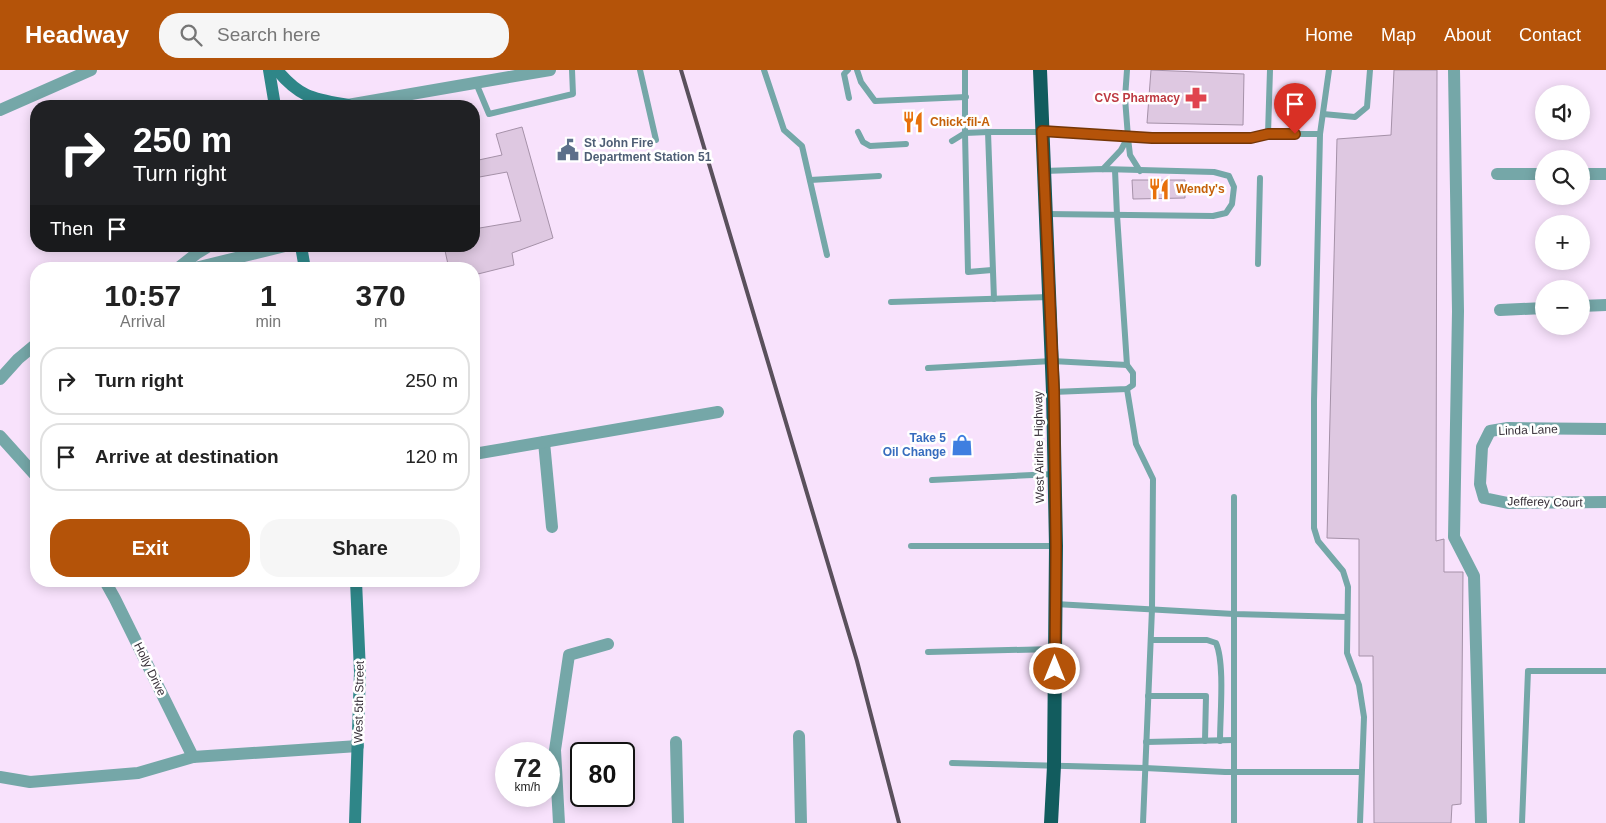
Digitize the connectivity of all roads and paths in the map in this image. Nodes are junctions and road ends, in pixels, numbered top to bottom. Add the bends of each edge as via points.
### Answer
1 (91, 70) edge
2 (269, 70) edge
3 (277, 70) edge
4 (550, 70) edge
5 (572, 70) edge
6 (640, 70) edge
7 (764, 70) edge
8 (848, 70) edge
9 (857, 70) edge
10 (965, 70) edge
11 (1040, 70) edge
12 (1127, 70) edge
13 (1270, 70) edge
14 (1329, 70) edge
15 (1370, 70) edge
16 (1454, 70) edge
17 (476, 83) junction
18 (966, 97) junction
19 (848, 98) dead end
20 (274, 100) edge
21 (322, 100) edge
22 (405, 100) edge
23 (0, 110) edge
24 (1324, 114) junction
25 (1042, 131) junction
26 (858, 132) dead end
27 (988, 132) junction
28 (965, 133) junction
29 (1268, 134) junction
30 (1320, 134) junction
31 (1128, 137) junction
32 (656, 140) dead end
33 (952, 142) dead end
34 (906, 144) dead end
35 (1103, 169) junction
36 (1115, 170) junction
37 (1044, 171) junction
38 (1140, 171) junction
39 (1497, 174) dead end
40 (1535, 174) edge
41 (1590, 174) edge
42 (1606, 174) edge
43 (879, 176) dead end
44 (1260, 178) dead end
45 (810, 180) junction
46 (1046, 214) junction
47 (1117, 215) junction
48 (199, 252) edge
49 (260, 252) edge
50 (827, 255) dead end
51 (186, 262) edge
52 (220, 262) edge
53 (1258, 264) dead end
54 (992, 270) junction
55 (1050, 297) junction
56 (994, 299) junction
57 (891, 302) dead end
58 (1606, 304) edge
59 (1590, 305) edge
60 (1535, 308) edge
61 (1500, 310) dead end
62 (30, 349) edge
63 (1052, 362) junction
64 (1127, 365) junction
65 (928, 368) dead end
66 (0, 379) edge
67 (1127, 389) junction
68 (1054, 392) junction
69 (718, 412) dead end
70 (1606, 429) edge
71 (0, 436) edge
72 (544, 442) junction
73 (480, 453) edge
74 (30, 469) edge
75 (1054, 474) junction
76 (932, 480) dead end
77 (1234, 497) dead end
78 (1484, 498) joint
79 (1606, 502) edge
80 (552, 527) dead end
81 (911, 546) dead end
82 (1056, 546) junction
83 (109, 587) edge
84 (356, 587) edge
85 (1055, 604) junction
86 (1152, 610) junction
87 (1234, 614) junction
88 (1347, 617) junction
89 (1151, 640) junction
90 (608, 644) dead end
91 (1055, 650) junction
92 (928, 652) dead end
93 (1606, 671) edge
94 (1148, 696) junction
95 (799, 736) dead end
96 (1234, 740) junction
97 (1205, 741) junction
98 (1220, 741) junction
99 (676, 742) dead end
100 (1146, 742) junction
101 (358, 746) junction
102 (193, 757) junction
103 (952, 763) dead end
104 (1054, 766) junction
105 (1145, 768) junction
106 (1234, 772) junction
107 (1361, 772) junction
108 (0, 777) edge
109 (355, 823) edge
110 (559, 823) edge
111 (678, 823) edge
112 (801, 823) edge
113 (1051, 823) edge
114 (1143, 823) edge
115 (1234, 823) edge
116 (1360, 823) edge
117 (1481, 823) edge
118 (1522, 823) edge

1 - 23 street
2 - 20 main road
3 - 21 main road via 295,90
4 - 17 street
5 - 17 lane via 573,94 489,114
6 - 32 lane
7 - 45 lane via 784,130 802,146
8 - 19 lane via 844,74
9 - 18 lane via 861,82 875,100
10 - 18 lane
11 - 25 highway, West Airline Highway
12 - 31 lane via 1125,105
13 - 29 lane
14 - 24 lane
15 - 24 lane via 1367,107 1355,117
16 - 117 street via 1458,310 1454,537 1474,576
17 - 22 street
18 - 28 lane
24 - 30 lane
25 - 27 lane
25 - 31 lane
25 - 37 highway, West Airline Highway
26 - 34 lane via 863,142 870,146
27 - 28 lane
27 - 54 lane
28 - 33 lane
28 - 54 lane via 968,272
29 - 30 lane
29 - 31 lane via 1251,138
30 - 88 lane via 1314,528 1318,540 1342,571 1348,586
31 - 35 lane
31 - 38 lane via 1130,156
35 - 36 lane
35 - 37 lane
36 - 38 lane
36 - 47 lane
37 - 46 highway, West Airline Highway
38 - 47 lane via 1214,172 1229,176 1234,187 1232,204 1226,213 1214,216
39 - 40 street
41 - 42 street
43 - 45 lane
44 - 53 lane
45 - 50 lane
46 - 47 lane
46 - 55 highway, West Airline Highway
47 - 64 lane
48 - 51 street
49 - 52 street
54 - 56 lane
55 - 56 lane
55 - 63 highway, West Airline Highway
56 - 57 lane
58 - 59 street
60 - 61 street
62 - 66 street
63 - 64 lane
63 - 65 lane
63 - 68 highway, West Airline Highway
64 - 67 lane via 1133,373 1133,385
67 - 68 lane
67 - 86 lane via 1136,444 1153,479
68 - 75 highway, West Airline Highway
69 - 72 street
70 - 78 street, Linda Lane via 1508,428 1490,431 1482,447 1480,484
71 - 74 street
72 - 73 street
72 - 80 street
75 - 76 lane
75 - 82 highway, West Airline Highway
77 - 87 lane
78 - 79 street, Jefferey Court via 1508,503
81 - 82 lane
82 - 85 highway, West Airline Highway
83 - 102 street, Holly Drive
84 - 101 main road, West 5th Street via 360,672
85 - 86 lane
85 - 91 highway, West Airline Highway
86 - 87 lane
86 - 89 lane
87 - 88 lane
87 - 96 lane
88 - 107 lane via 1347,653 1362,704
89 - 94 lane
89 - 98 lane via 1216,642 1221,668
90 - 110 street via 569,655 555,750
91 - 92 lane
91 - 104 highway, West Airline Highway
93 - 118 lane via 1528,671
94 - 97 lane via 1206,696
94 - 100 lane
95 - 112 street
96 - 98 lane
96 - 106 lane
97 - 98 lane
97 - 100 lane
99 - 111 street
100 - 105 lane
101 - 102 street
101 - 109 main road, West 5th Street
102 - 108 street via 138,773 30,782
103 - 104 lane
104 - 105 lane
104 - 113 highway, West Airline Highway
105 - 106 lane
105 - 114 lane
106 - 107 lane
106 - 115 lane
107 - 116 lane

